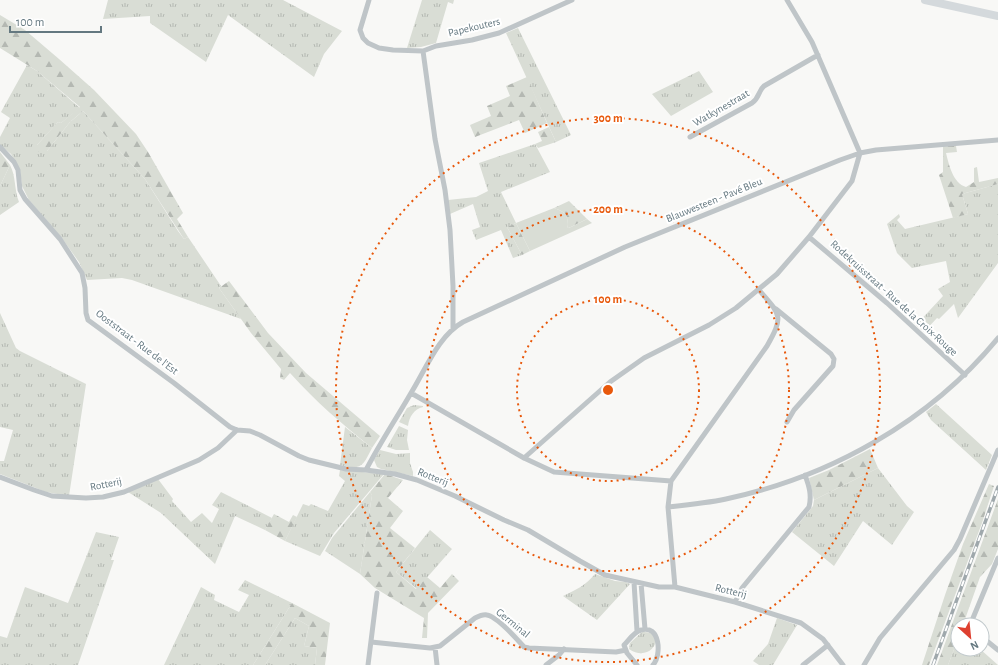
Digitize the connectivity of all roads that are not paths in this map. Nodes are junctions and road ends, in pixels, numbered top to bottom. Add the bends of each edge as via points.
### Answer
1 (369, 0) edge
2 (572, 0) edge
3 (787, 0) edge
4 (925, 0) edge
5 (998, 16) edge
6 (423, 51) junction
7 (818, 55) junction
8 (690, 137) dead end
9 (998, 140) edge
10 (0, 147) edge
11 (860, 153) junction
12 (809, 236) junction
13 (759, 290) junction
14 (775, 308) junction
15 (453, 329) junction
16 (998, 338) edge
17 (965, 375) junction
18 (411, 393) junction
19 (787, 422) dead end
20 (237, 430) junction
21 (998, 450) edge
22 (524, 458) junction
23 (366, 470) junction
24 (805, 475) junction
25 (0, 477) edge
26 (671, 481) junction
27 (668, 507) junction
28 (998, 558) edge
29 (634, 582) junction
30 (641, 584) junction
31 (675, 587) junction
32 (377, 593) dead end
33 (735, 602) junction
34 (973, 617) edge
35 (645, 629) junction
36 (638, 631) junction
37 (371, 642) junction
38 (990, 644) edge
39 (828, 645) junction
40 (436, 647) junction
41 (564, 650) junction
42 (626, 650) junction
43 (998, 650) edge
44 (368, 665) edge
45 (437, 665) edge
46 (546, 665) edge
47 (637, 665) edge
48 (653, 665) edge
49 (803, 665) edge
50 (843, 665) edge
51 (864, 665) edge

1 - 6 street, Papekouters via 360,30 368,43 379,48
2 - 6 street, Papekouters via 499,33
3 - 7 street
4 - 5 main road
6 - 15 street via 450,230
7 - 8 street, Watkynestraat via 761,88 758,98 752,103
7 - 11 street
9 - 11 street, Blauwesteen - Pavé Bleu
10 - 20 street, Ooststraat - Rue de l'Est via 18,170 20,190 25,199 60,239 82,273 88,320
11 - 12 street via 852,181
11 - 15 street, Blauwesteen - Pavé Bleu via 625,247 476,315
12 - 13 street via 777,274
12 - 17 street, Rodekruisstraat - Rue de la Croix-Rouge
13 - 14 street
13 - 22 street via 709,325 644,358 610,382
14 - 19 street via 834,359 833,366 794,410
14 - 26 street via 778,325 766,346
15 - 18 street via 438,348
16 - 17 street
17 - 24 street via 899,427 839,461
18 - 22 street
18 - 23 street
20 - 23 street, Rotterij via 260,435 309,460 346,469
20 - 25 street, Rotterij via 218,448 199,460 124,492 103,497 52,496
21 - 51 street via 954,550 880,638
22 - 26 street via 554,472
23 - 29 street, Rotterij via 417,480 528,530 605,575
24 - 27 street via 725,499
24 - 33 street via 810,490 809,507 742,588
26 - 27 street
27 - 31 street
28 - 34 street
29 - 30 street, Rotterij
29 - 36 street
30 - 31 street, Rotterij
30 - 35 street
31 - 33 street, Rotterij
32 - 37 street
33 - 39 street, Rotterij via 801,623 819,634
35 - 36 street
35 - 48 street via 653,632 658,640
36 - 42 street via 624,645
37 - 40 street
37 - 44 street
38 - 43 street
39 - 49 street
39 - 50 street, Rotterij
40 - 41 street, Germinal via 475,618 488,615 524,647
40 - 45 street
41 - 42 street, Germinal
41 - 46 street
42 - 47 street

